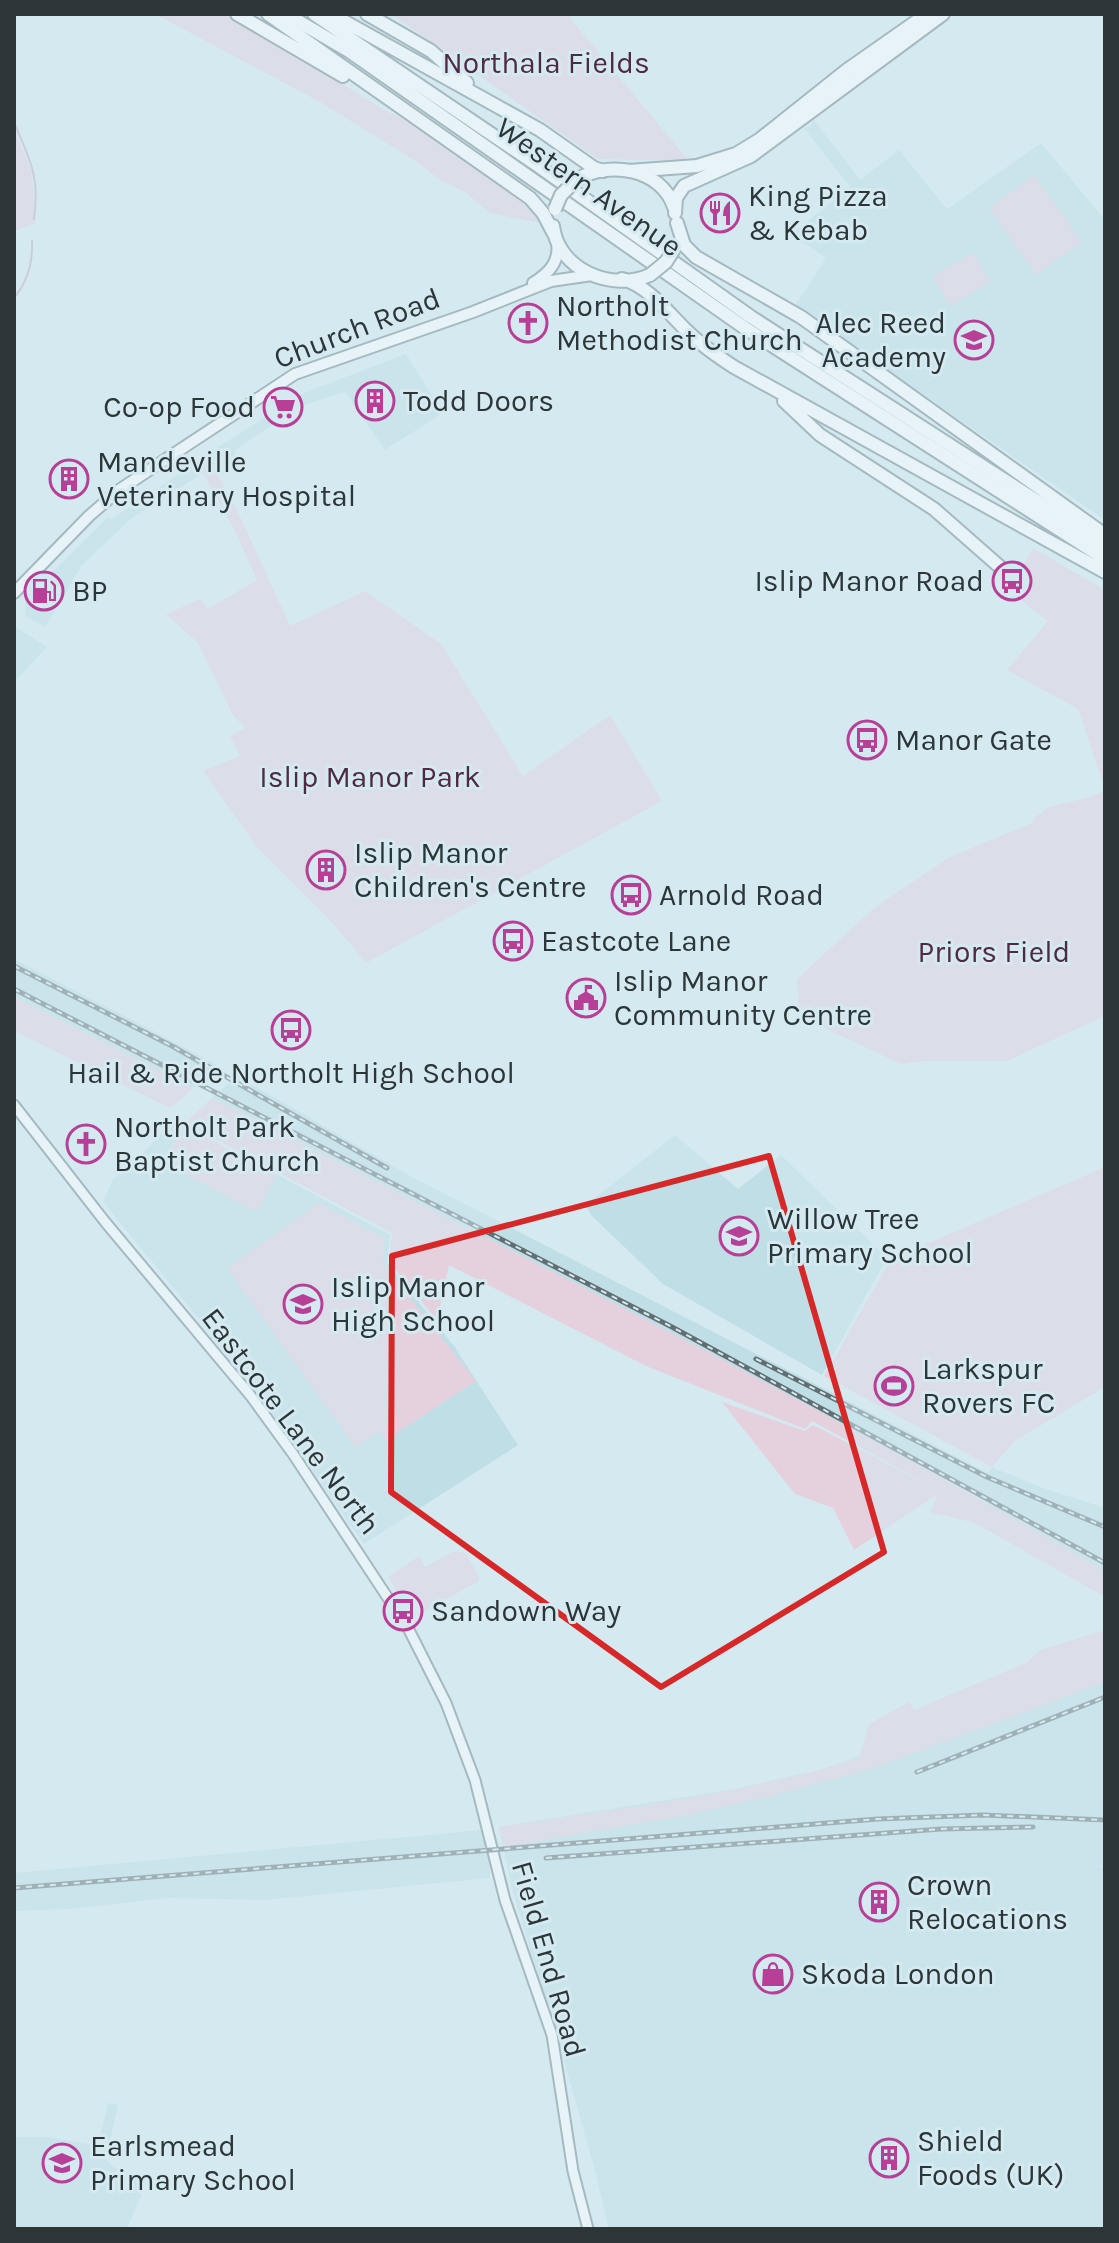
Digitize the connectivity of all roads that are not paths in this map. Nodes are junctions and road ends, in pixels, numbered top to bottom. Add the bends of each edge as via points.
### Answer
1 (237, 14) edge
2 (268, 14) edge
3 (286, 14) edge
4 (314, 14) edge
5 (331, 14) edge
6 (367, 14) edge
7 (927, 14) edge
8 (943, 14) edge
9 (488, 100) junction
10 (418, 120) junction
11 (603, 171) junction
12 (629, 171) junction
13 (676, 218) junction
14 (555, 237) junction
15 (598, 276) junction
16 (622, 279) junction
17 (511, 296) junction
18 (768, 387) junction
19 (1105, 535) edge
20 (1105, 545) edge
21 (1105, 559) edge
22 (1000, 567) dead end
23 (1105, 572) edge
24 (14, 593) edge
25 (14, 1105) edge
26 (480, 1797) joint
27 (588, 2229) edge

1 - 10 highway
2 - 10 highway
3 - 21 highway, Western Avenue via 349,51 745,328
4 - 20 highway, Western Avenue via 751,317
5 - 9 highway
6 - 9 highway via 431,51
7 - 12 highway via 736,154 697,166
8 - 13 highway via 751,156 689,181 677,194
9 - 11 highway
10 - 14 highway via 530,198
11 - 12 highway
11 - 14 highway, bridge via 586,174 561,195
12 - 13 highway via 660,183
13 - 16 highway, bridge via 674,249 666,262 650,275
13 - 19 highway via 684,245 696,257 801,317
14 - 15 highway via 578,268
14 - 17 main road via 558,253 551,269
15 - 16 highway
15 - 17 main road via 560,278
16 - 18 highway via 648,293 716,355
17 - 24 main road, Church Road via 295,374 109,498
18 - 22 highway via 820,435 934,509
18 - 23 highway
25 - 26 street, Eastcote Lane North via 293,1454 409,1630 457,1729
26 - 27 street, Field End Road via 505,1900 552,2035 573,2171

